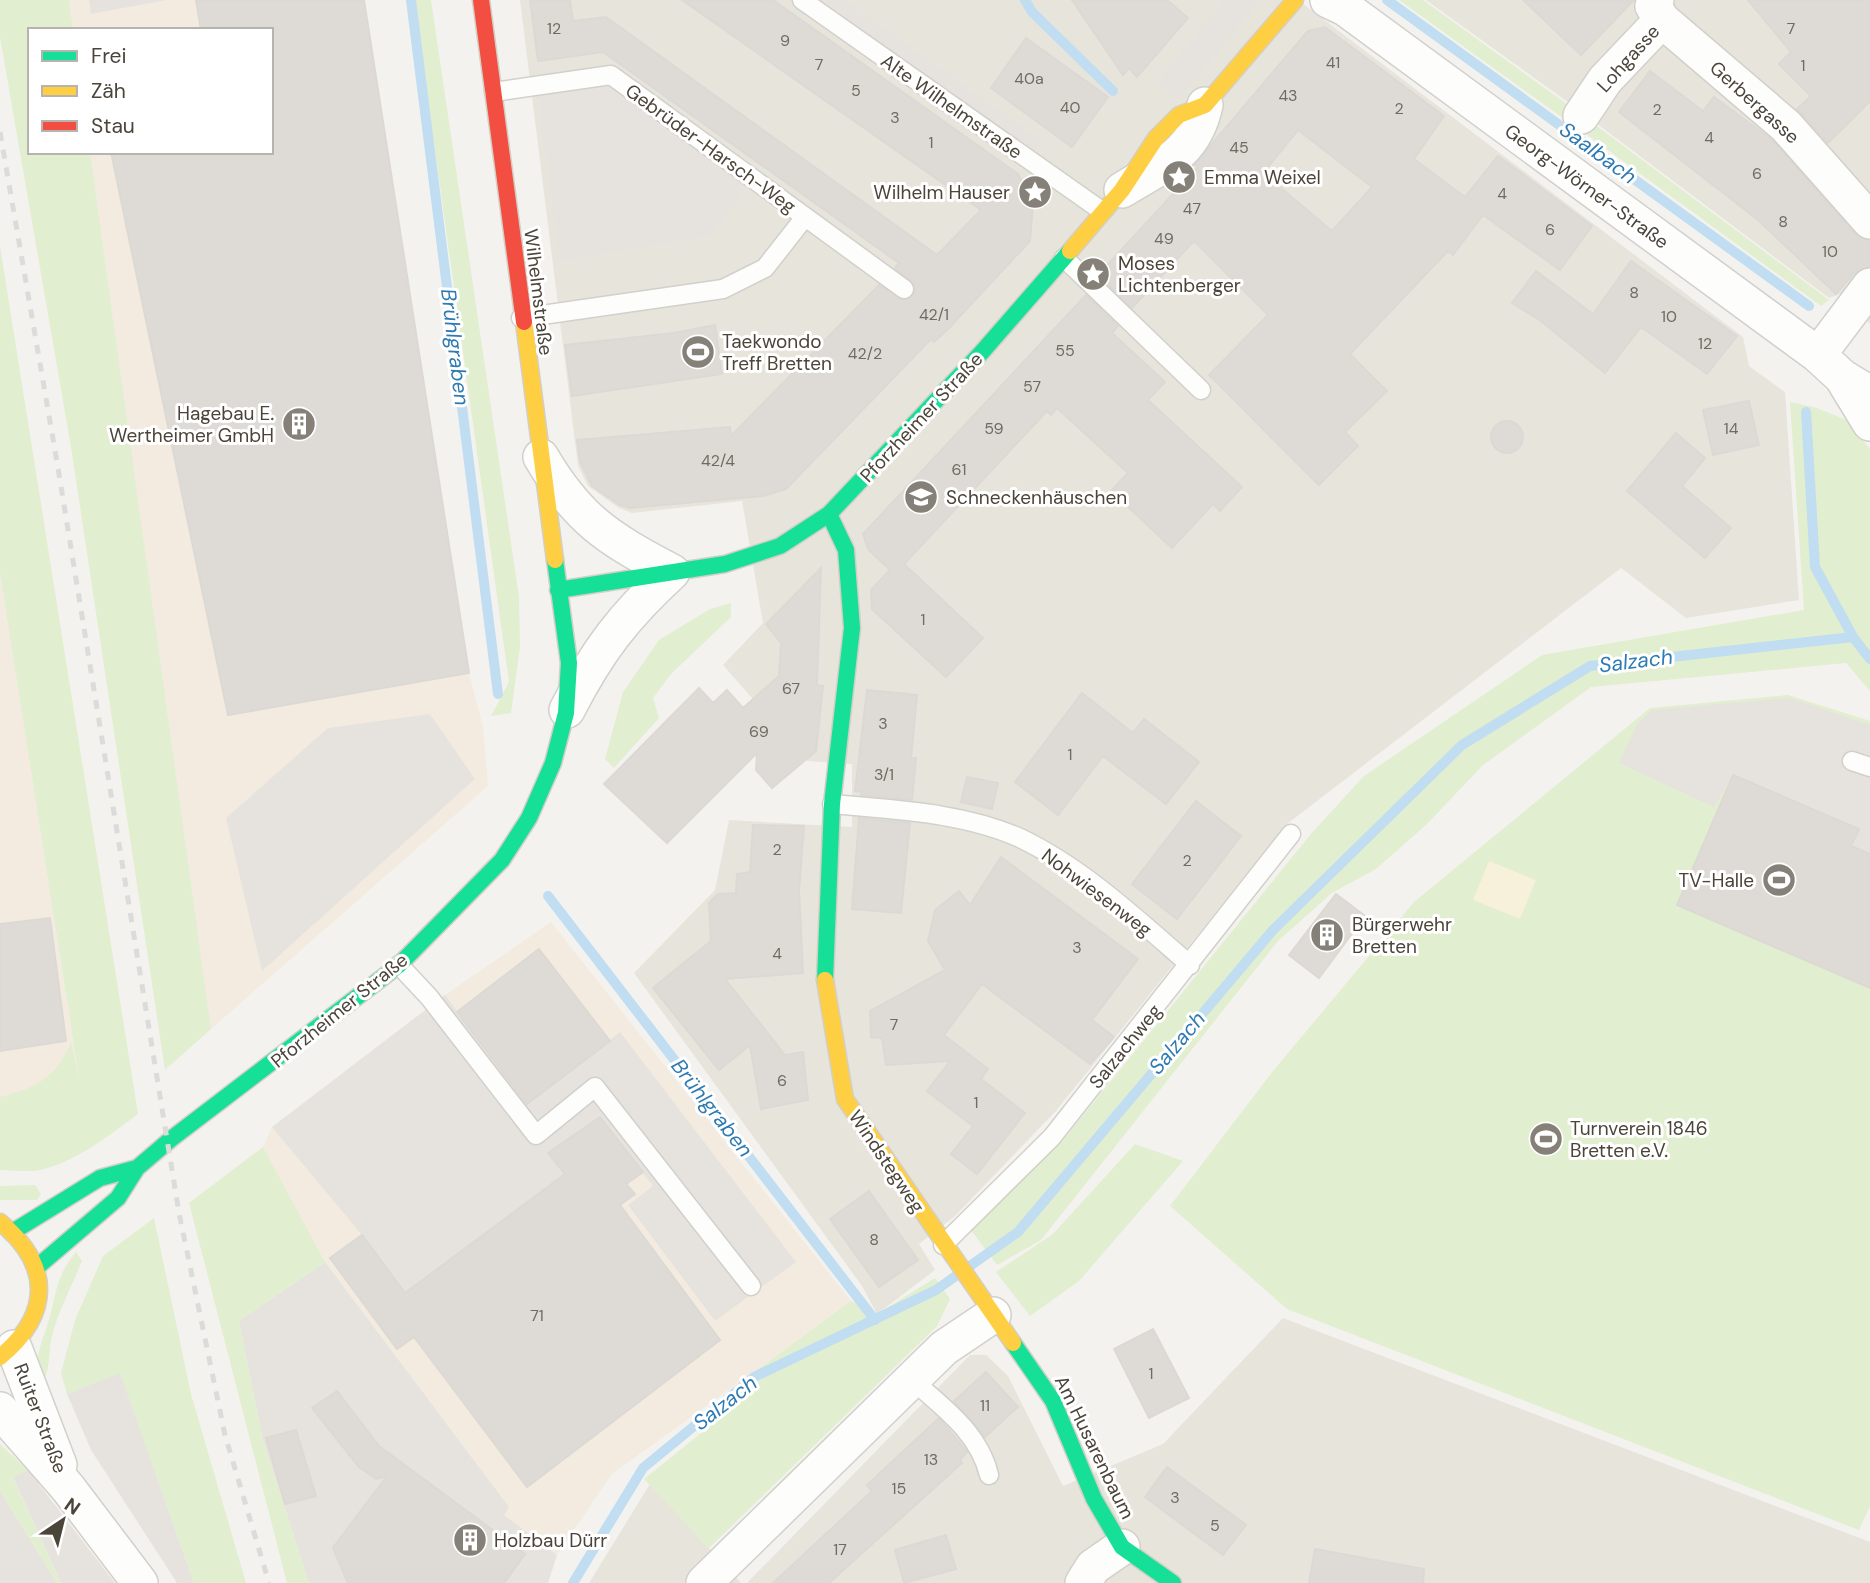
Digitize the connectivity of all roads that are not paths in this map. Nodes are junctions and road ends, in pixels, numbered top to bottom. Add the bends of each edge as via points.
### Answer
1 (481, 0) edge
2 (802, 0) edge
3 (1294, 0) edge
4 (1328, 0) edge
5 (1659, 10) edge
6 (494, 92) junction
7 (1205, 105) joint
8 (1581, 116) dead end
9 (1112, 201) junction
10 (805, 217) junction
11 (1870, 221) edge
12 (1064, 258) junction
13 (1870, 286) edge
14 (904, 289) dead end
15 (521, 318) junction
16 (1843, 375) edge
17 (1201, 390) dead end
18 (1870, 423) edge
19 (539, 454) junction
20 (829, 514) junction
21 (672, 572) junction
22 (558, 590) junction
23 (566, 713) junction
24 (1852, 761) dead end
25 (1870, 767) edge
26 (832, 804) junction
27 (1292, 834) dead end
28 (400, 965) junction
29 (1190, 965) junction
30 (137, 1168) junction
31 (7, 1227) edge
32 (946, 1249) junction
33 (37, 1267) junction
34 (751, 1286) dead end
35 (984, 1301) junction
36 (7, 1353) edge
37 (912, 1380) junction
38 (0, 1410) edge
39 (989, 1475) dead end
40 (68, 1488) junction
41 (1122, 1547) junction
42 (140, 1583) edge
43 (704, 1583) edge
44 (1083, 1583) edge
45 (1173, 1583) edge

1 - 6 street, Wilhelmstraße
2 - 9 lane, Alte Wilhelmstraße
3 - 7 street, Pforzheimer Straße
4 - 16 street, Georg-Wörner-Straße via 1345,8
5 - 8 street, Lohgasse
5 - 11 street, Gerbergasse via 1786,126
6 - 10 lane, Gebrüder-Harsch-Weg via 611,75
6 - 15 street, Wilhelmstraße
7 - 9 street, Pforzheimer Straße via 1199,131 1177,156
9 - 12 street, Pforzheimer Straße
10 - 14 lane, Gebrüder-Harsch-Weg
10 - 15 lane, Gebrüder-Harsch-Weg via 765,268 723,289
12 - 17 lane
12 - 20 street, Pforzheimer Straße
13 - 16 street
15 - 19 street, Wilhelmstraße
16 - 18 street, Georg-Wörner-Straße
19 - 21 street via 583,516
19 - 22 street, Wilhelmstraße
20 - 21 street, Pforzheimer Straße via 780,546 724,564
20 - 26 street, Windstegweg via 846,550 852,628
21 - 22 street, Pforzheimer Straße
21 - 23 street, Pforzheimer Straße via 616,629 587,670
22 - 23 street, Pforzheimer Straße via 569,663
23 - 28 street, Pforzheimer Straße via 553,763 529,818 502,860
24 - 25 lane
26 - 29 lane, Nohwiesenweg via 926,813 1018,838 1058,859
26 - 32 street, Windstegweg via 825,979 845,1099
27 - 29 lane, Salzachweg
28 - 30 street, Pforzheimer Straße
28 - 34 lane via 536,1135 595,1087
29 - 32 lane, Salzachweg via 1052,1137
30 - 31 street, Pforzheimer Straße via 100,1178
30 - 33 street, Pforzheimer Straße via 118,1198
31 - 33 street via 32,1254
32 - 35 street, Windstegweg
33 - 36 street via 37,1311 28,1331
35 - 37 street
35 - 41 street, Am Husarenbaum via 1053,1401 1094,1499
36 - 40 street, Ruiter Straße
37 - 39 lane via 971,1436 984,1454
37 - 43 street
38 - 40 street, Ruiter Straße
40 - 42 street, Ruiter Straße
41 - 44 street via 1093,1567
41 - 45 street, Am Husarenbaum

